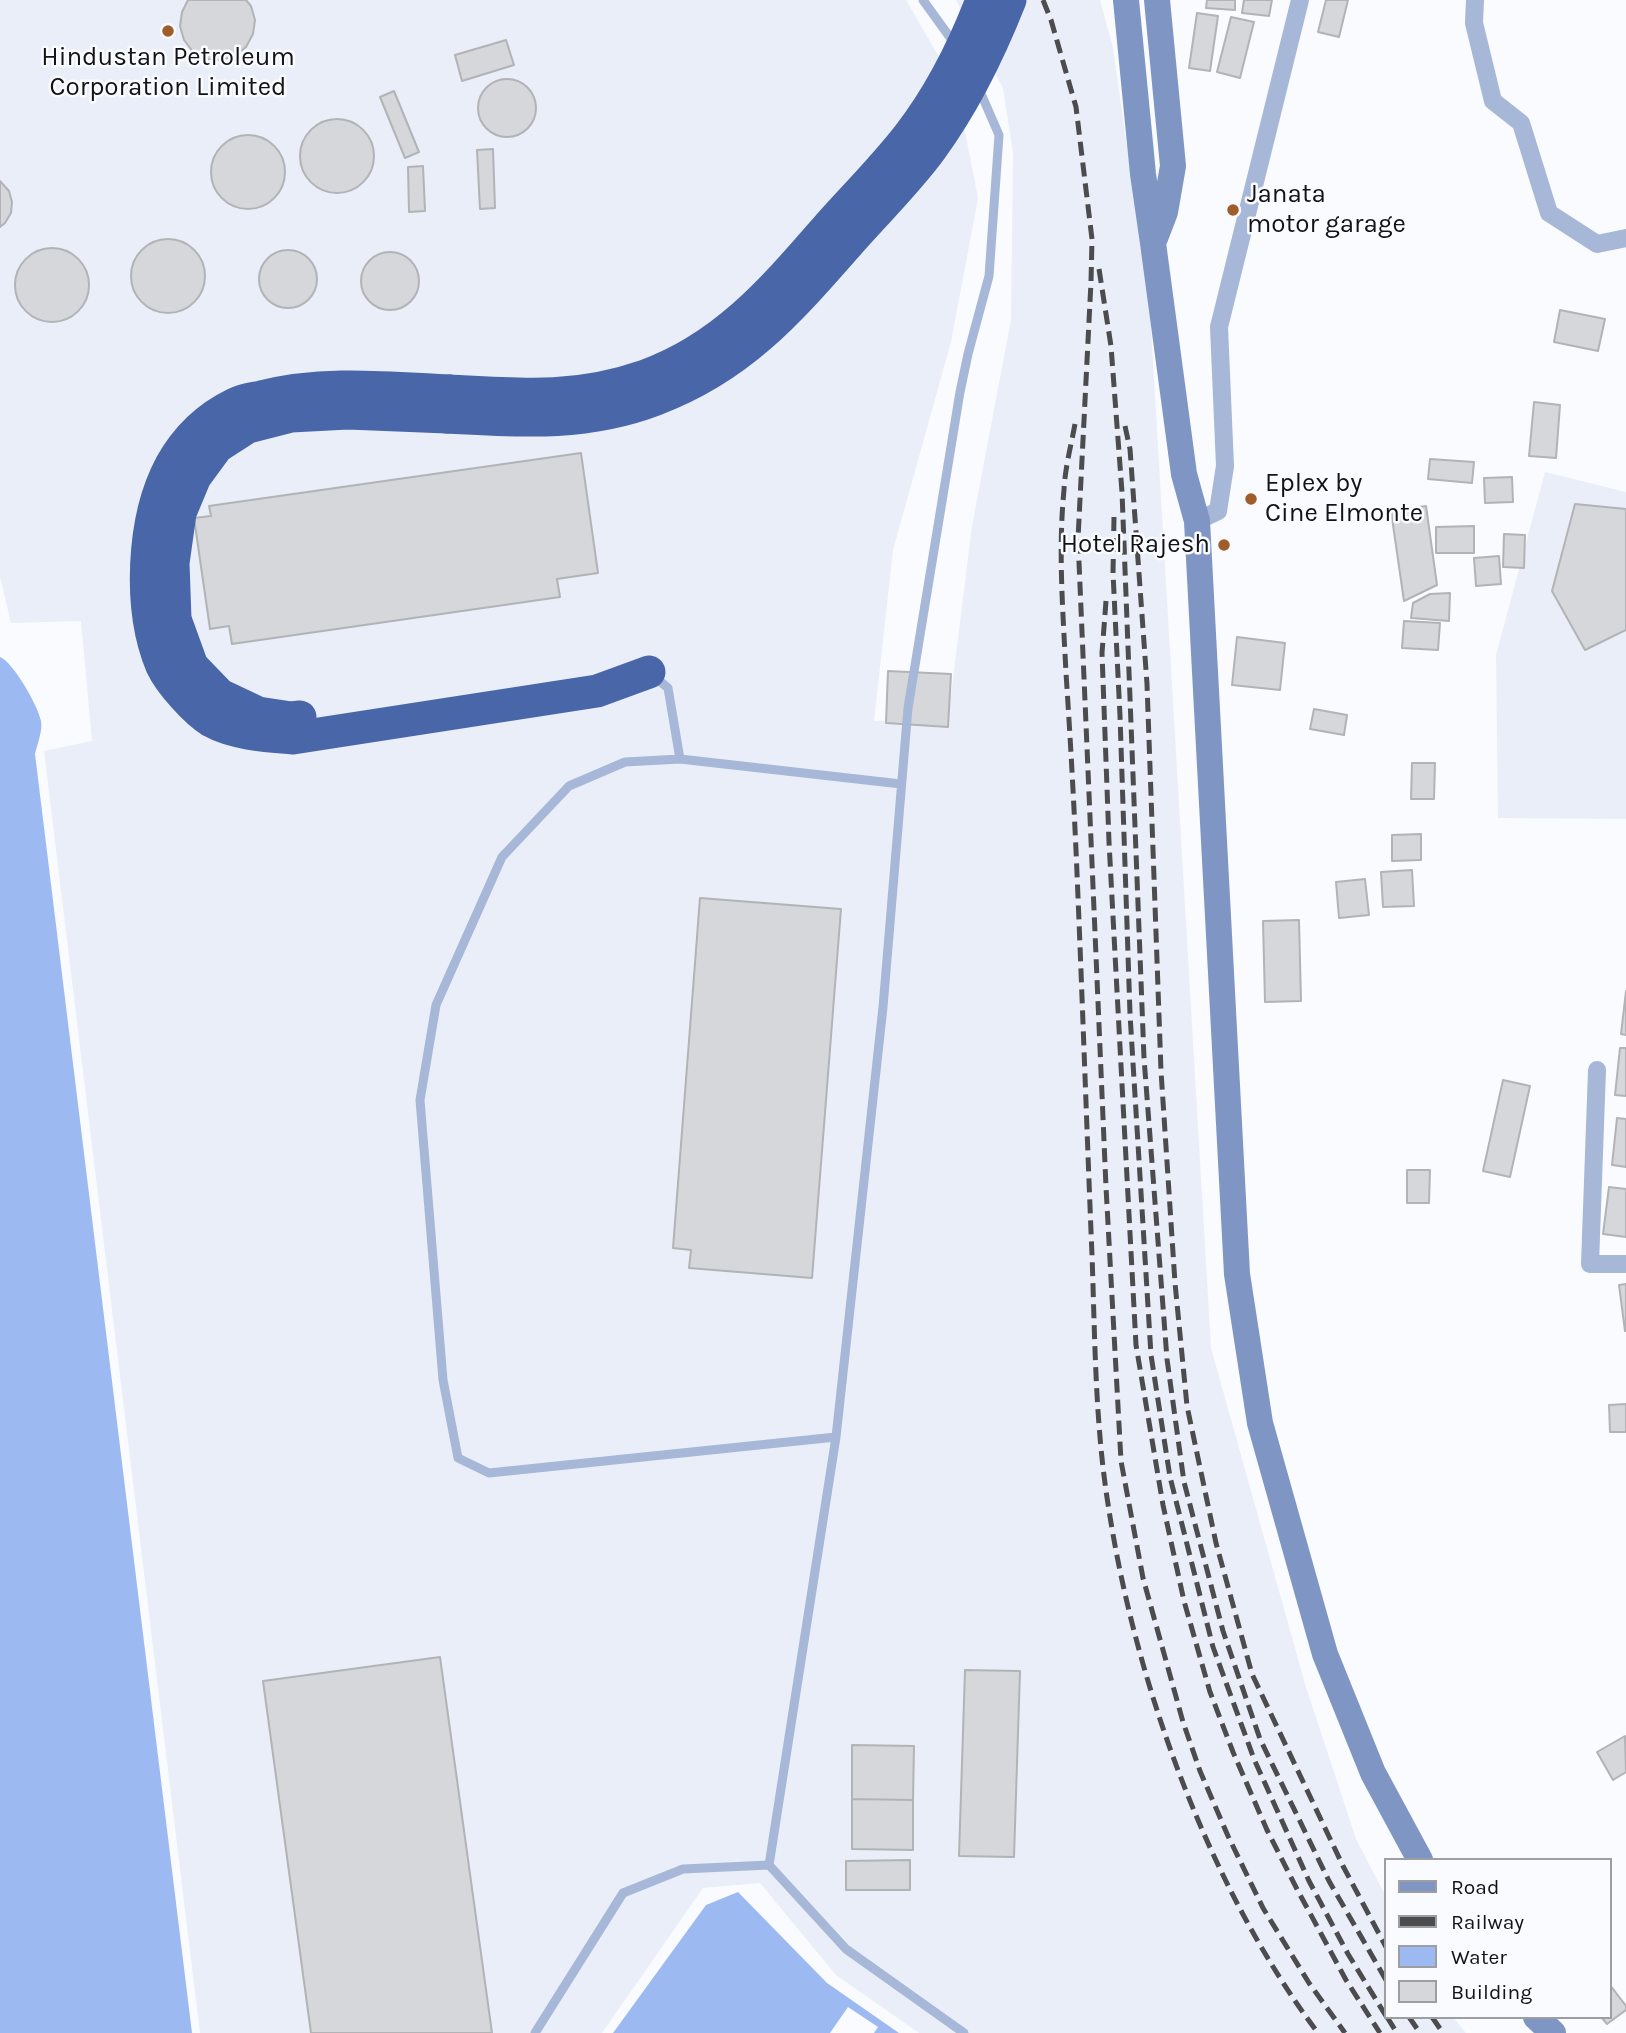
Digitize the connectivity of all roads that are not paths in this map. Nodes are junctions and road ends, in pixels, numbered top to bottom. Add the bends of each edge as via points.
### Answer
1 (923, 0) edge
2 (982, 0) edge
3 (1010, 0) edge
4 (1126, 0) edge
5 (1157, 0) edge
6 (1300, 0) edge
7 (1475, 0) edge
8 (1626, 238) edge
9 (1153, 243) junction
10 (449, 404) junction
11 (1197, 522) junction
12 (649, 672) joint
13 (680, 759) junction
14 (901, 784) junction
15 (1597, 1070) dead end
16 (1626, 1264) edge
17 (835, 1437) junction
18 (1419, 1858) edge
19 (769, 1865) junction
20 (1538, 2019) edge
21 (535, 2033) edge
22 (964, 2033) edge
23 (1553, 2033) edge

1 - 14 lane via 968,63 999,135 989,276 960,392 908,708
2 - 10 highway, bridge via 945,78 909,135 760,302 718,337 646,375 589,391
3 - 10 highway, bridge via 968,91 929,152 779,321 733,359 655,400 593,416 529,421
4 - 9 main road
5 - 9 main road via 1173,166 1165,212
6 - 11 street via 1219,327 1225,466 1221,499 1218,511
7 - 8 street via 1474,23 1493,101 1521,123 1549,213 1597,244
9 - 11 main road via 1184,474
10 - 12 highway via 347,386 287,390 237,402 198,428 172,464 154,506 147,562 149,620 163,667 181,694 212,721 250,735 293,738 597,691
11 - 18 main road via 1237,1274 1260,1423 1325,1654 1373,1773
12 - 13 lane via 668,688
13 - 14 lane
13 - 17 lane via 625,762 569,786 502,857 436,1005 420,1100 443,1380 458,1458 489,1473
14 - 17 lane via 883,1007
15 - 16 street via 1590,1264
17 - 19 lane
19 - 21 lane via 683,1869 624,1892
19 - 22 lane via 846,1949
20 - 23 main road

